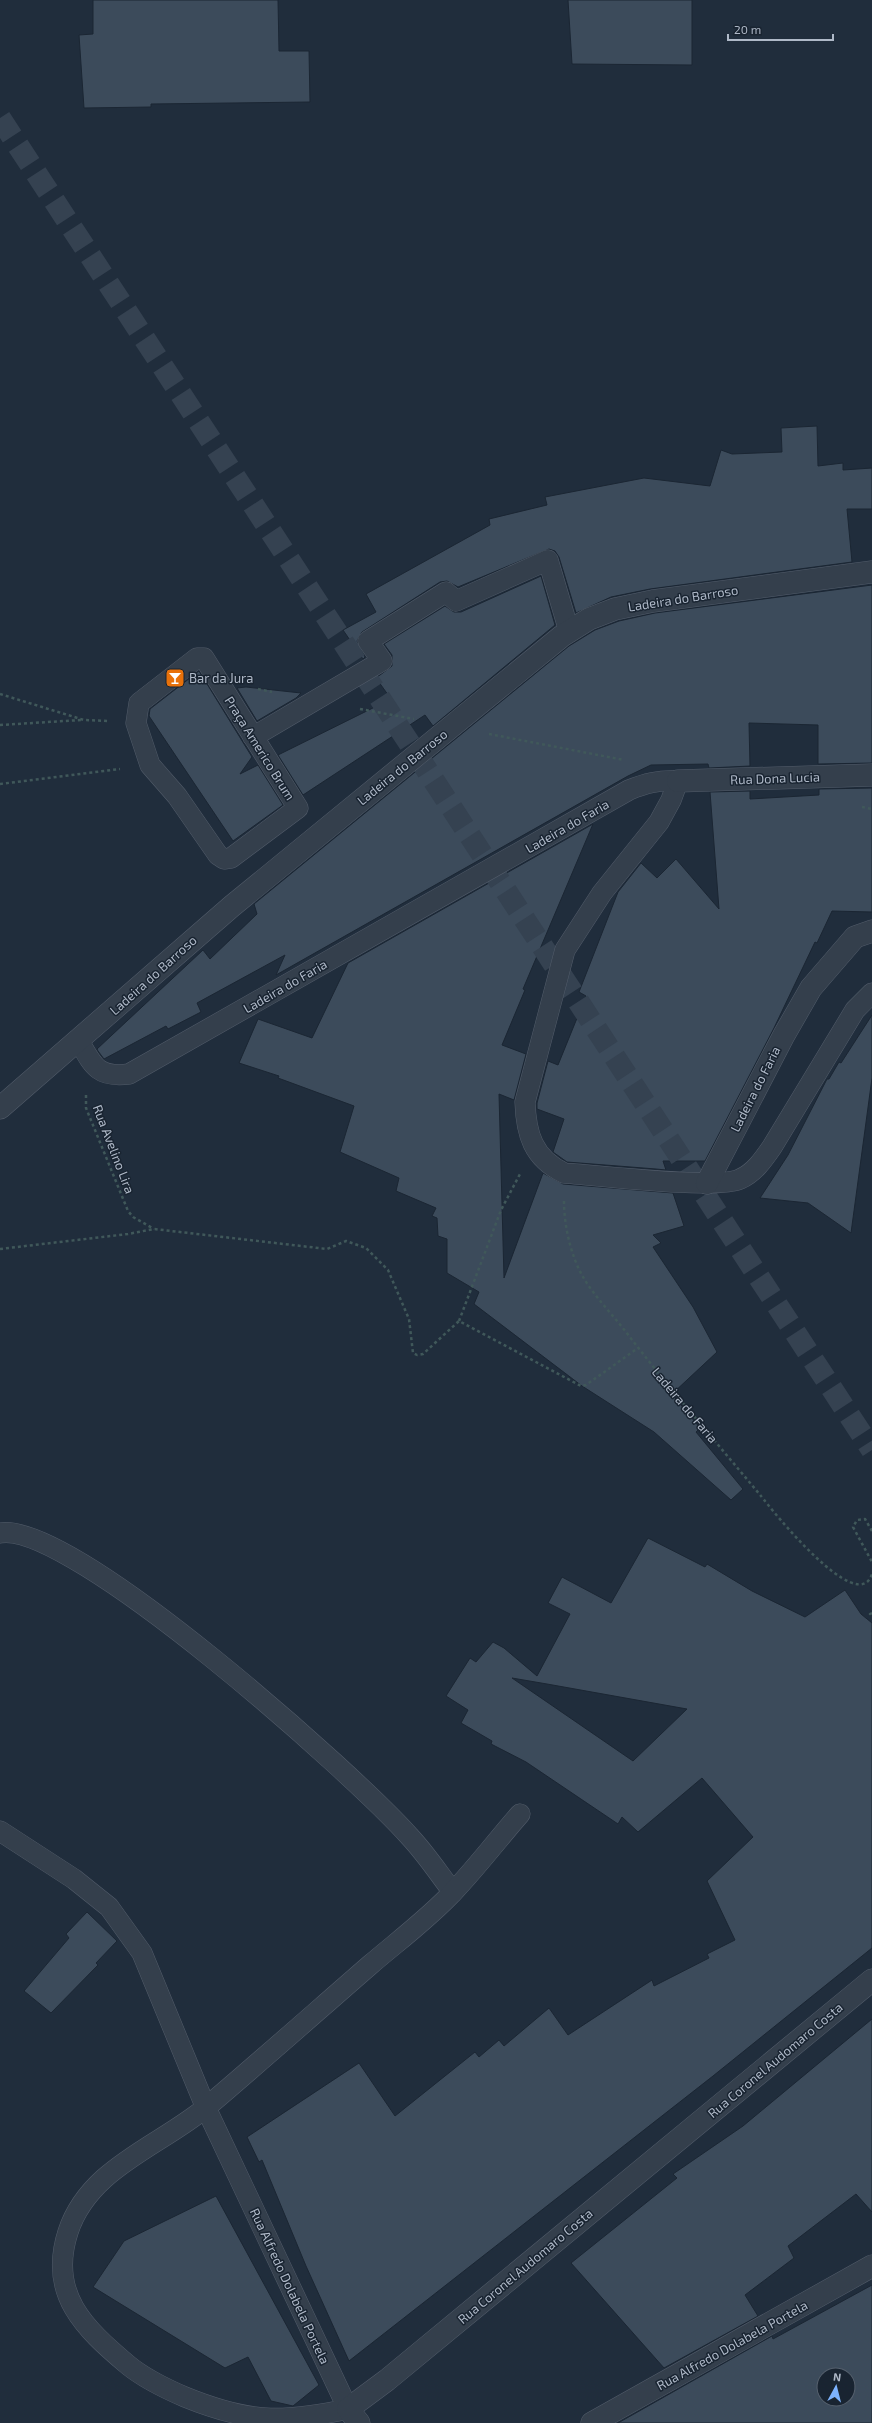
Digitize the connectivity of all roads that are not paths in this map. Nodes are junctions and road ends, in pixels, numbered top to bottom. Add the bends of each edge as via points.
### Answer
1 (872, 572) edge
2 (569, 631) junction
3 (253, 737) junction
4 (872, 775) edge
5 (678, 780) junction
6 (872, 931) edge
7 (872, 993) edge
8 (79, 1041) junction
9 (0, 1108) edge
10 (707, 1183) junction
11 (0, 1533) edge
12 (520, 1814) dead end
13 (0, 1831) edge
14 (453, 1892) junction
15 (872, 1980) edge
16 (206, 2108) junction
17 (872, 2266) edge
18 (354, 2416) edge
19 (592, 2423) edge

1 - 2 street, Ladeira do Barroso via 630,606 589,619
2 - 3 lane via 548,560 456,602 446,592 368,641 382,661
2 - 8 street, Ladeira do Barroso via 232,906
3 - 3 lane, Praça Americo Brum via 201,657 139,703 136,723 150,765 177,796 218,855 224,859 231,858 298,808
4 - 5 street, Rua Dona Lucia
5 - 8 lane, Ladeira do Faria via 648,782 629,790 129,1074 113,1076 100,1071 90,1061
5 - 10 lane via 659,822 602,893 565,950 525,1102 526,1126 535,1149 552,1167 564,1173
6 - 10 street, Ladeira do Faria via 854,937 811,988 784,1034
7 - 10 lane via 855,1010 772,1147 757,1167 739,1180
8 - 9 street, Ladeira do Barroso
11 - 14 lane via 11,1531 48,1545 138,1600 323,1751 410,1837
12 - 14 lane, Rua Coronel Audomaro Costa
13 - 16 lane, Rua Alfredo Dolabela Portela via 74,1879 109,1907 126,1928 142,1953
14 - 16 lane, Rua Coronel Audomaro Costa
15 - 18 street, Rua Coronel Audomaro Costa via 387,2380
16 - 18 lane, Rua Alfredo Dolabela Portela
16 - 18 lane, Rua Coronel Audomaro Costa via 101,2180 83,2203 68,2231 62,2263 70,2305 97,2339 136,2372 159,2386 230,2415 261,2419
17 - 19 street, Rua Alfredo Dolabela Portela

